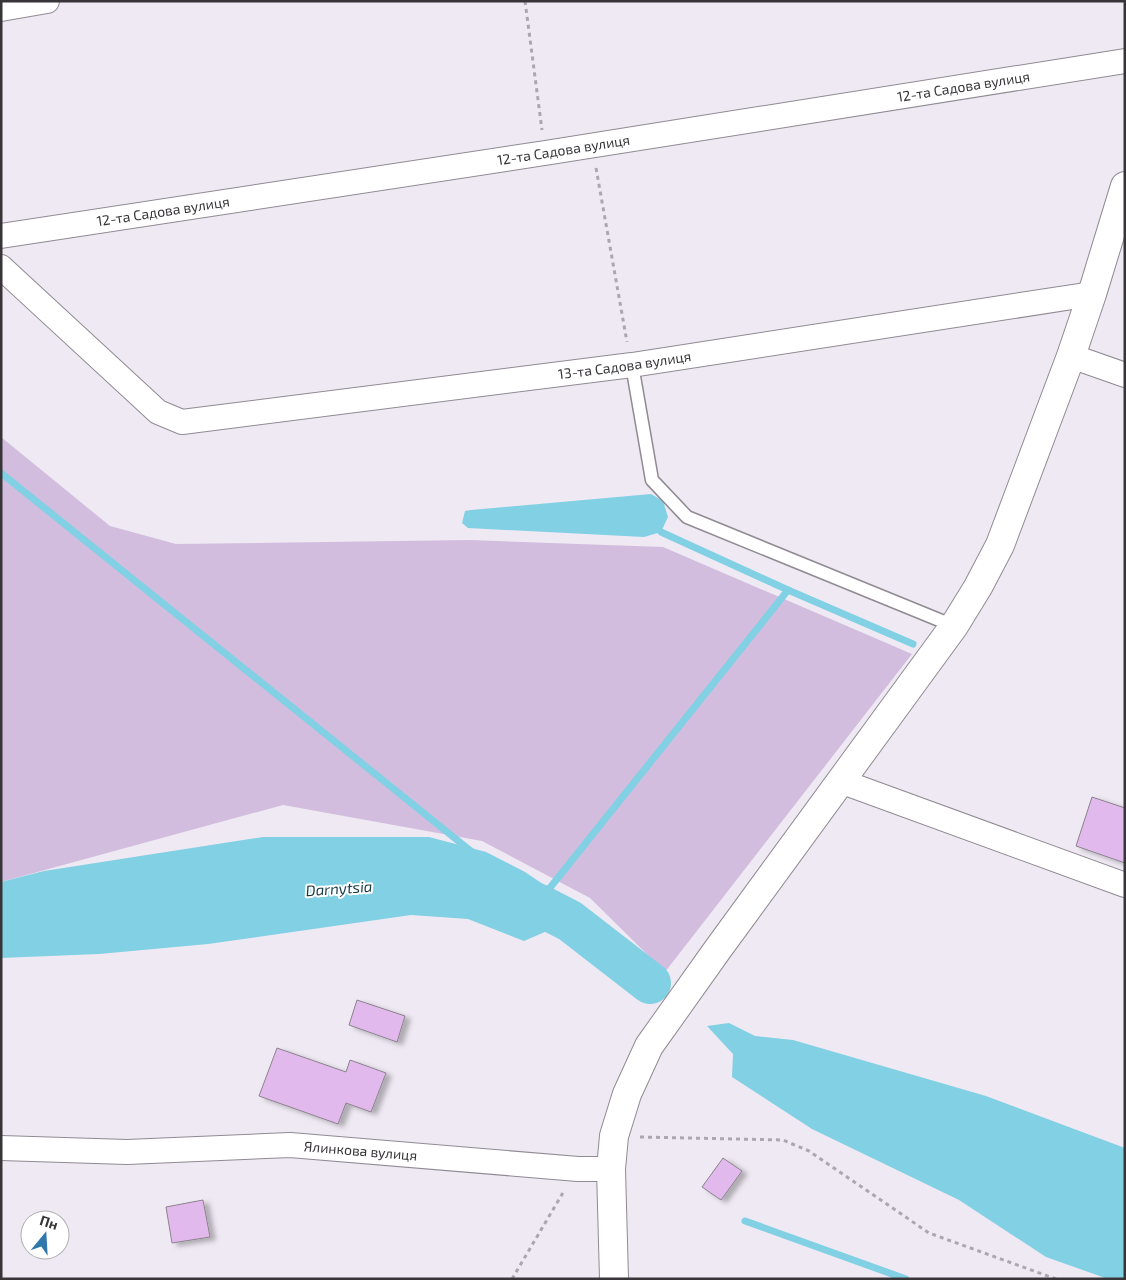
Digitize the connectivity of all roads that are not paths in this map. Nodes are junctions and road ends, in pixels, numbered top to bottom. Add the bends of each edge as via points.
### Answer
1 (46, 1) edge
2 (1, 9) edge
3 (1125, 61) edge
4 (1125, 186) edge
5 (1, 236) edge
6 (1, 267) edge
7 (1092, 294) junction
8 (1071, 356) junction
9 (632, 365) junction
10 (1125, 375) edge
11 (954, 626) junction
12 (840, 781) junction
13 (1125, 885) edge
14 (1, 1148) edge
15 (611, 1169) junction
16 (614, 1279) edge

1 - 2 street
3 - 5 street, 12-та Садова вулиця
4 - 7 street
6 - 9 street, 13-та Садова вулиця via 158,412 182,422
7 - 8 street
7 - 9 street, 13-та Садова вулиця
8 - 10 street
8 - 11 street via 1000,545
9 - 11 lane via 652,480 687,517
11 - 12 street
12 - 13 street
12 - 15 street via 649,1046 627,1094 614,1136
14 - 15 street, Ялинкова вулиця via 127,1152 290,1145
15 - 16 street

